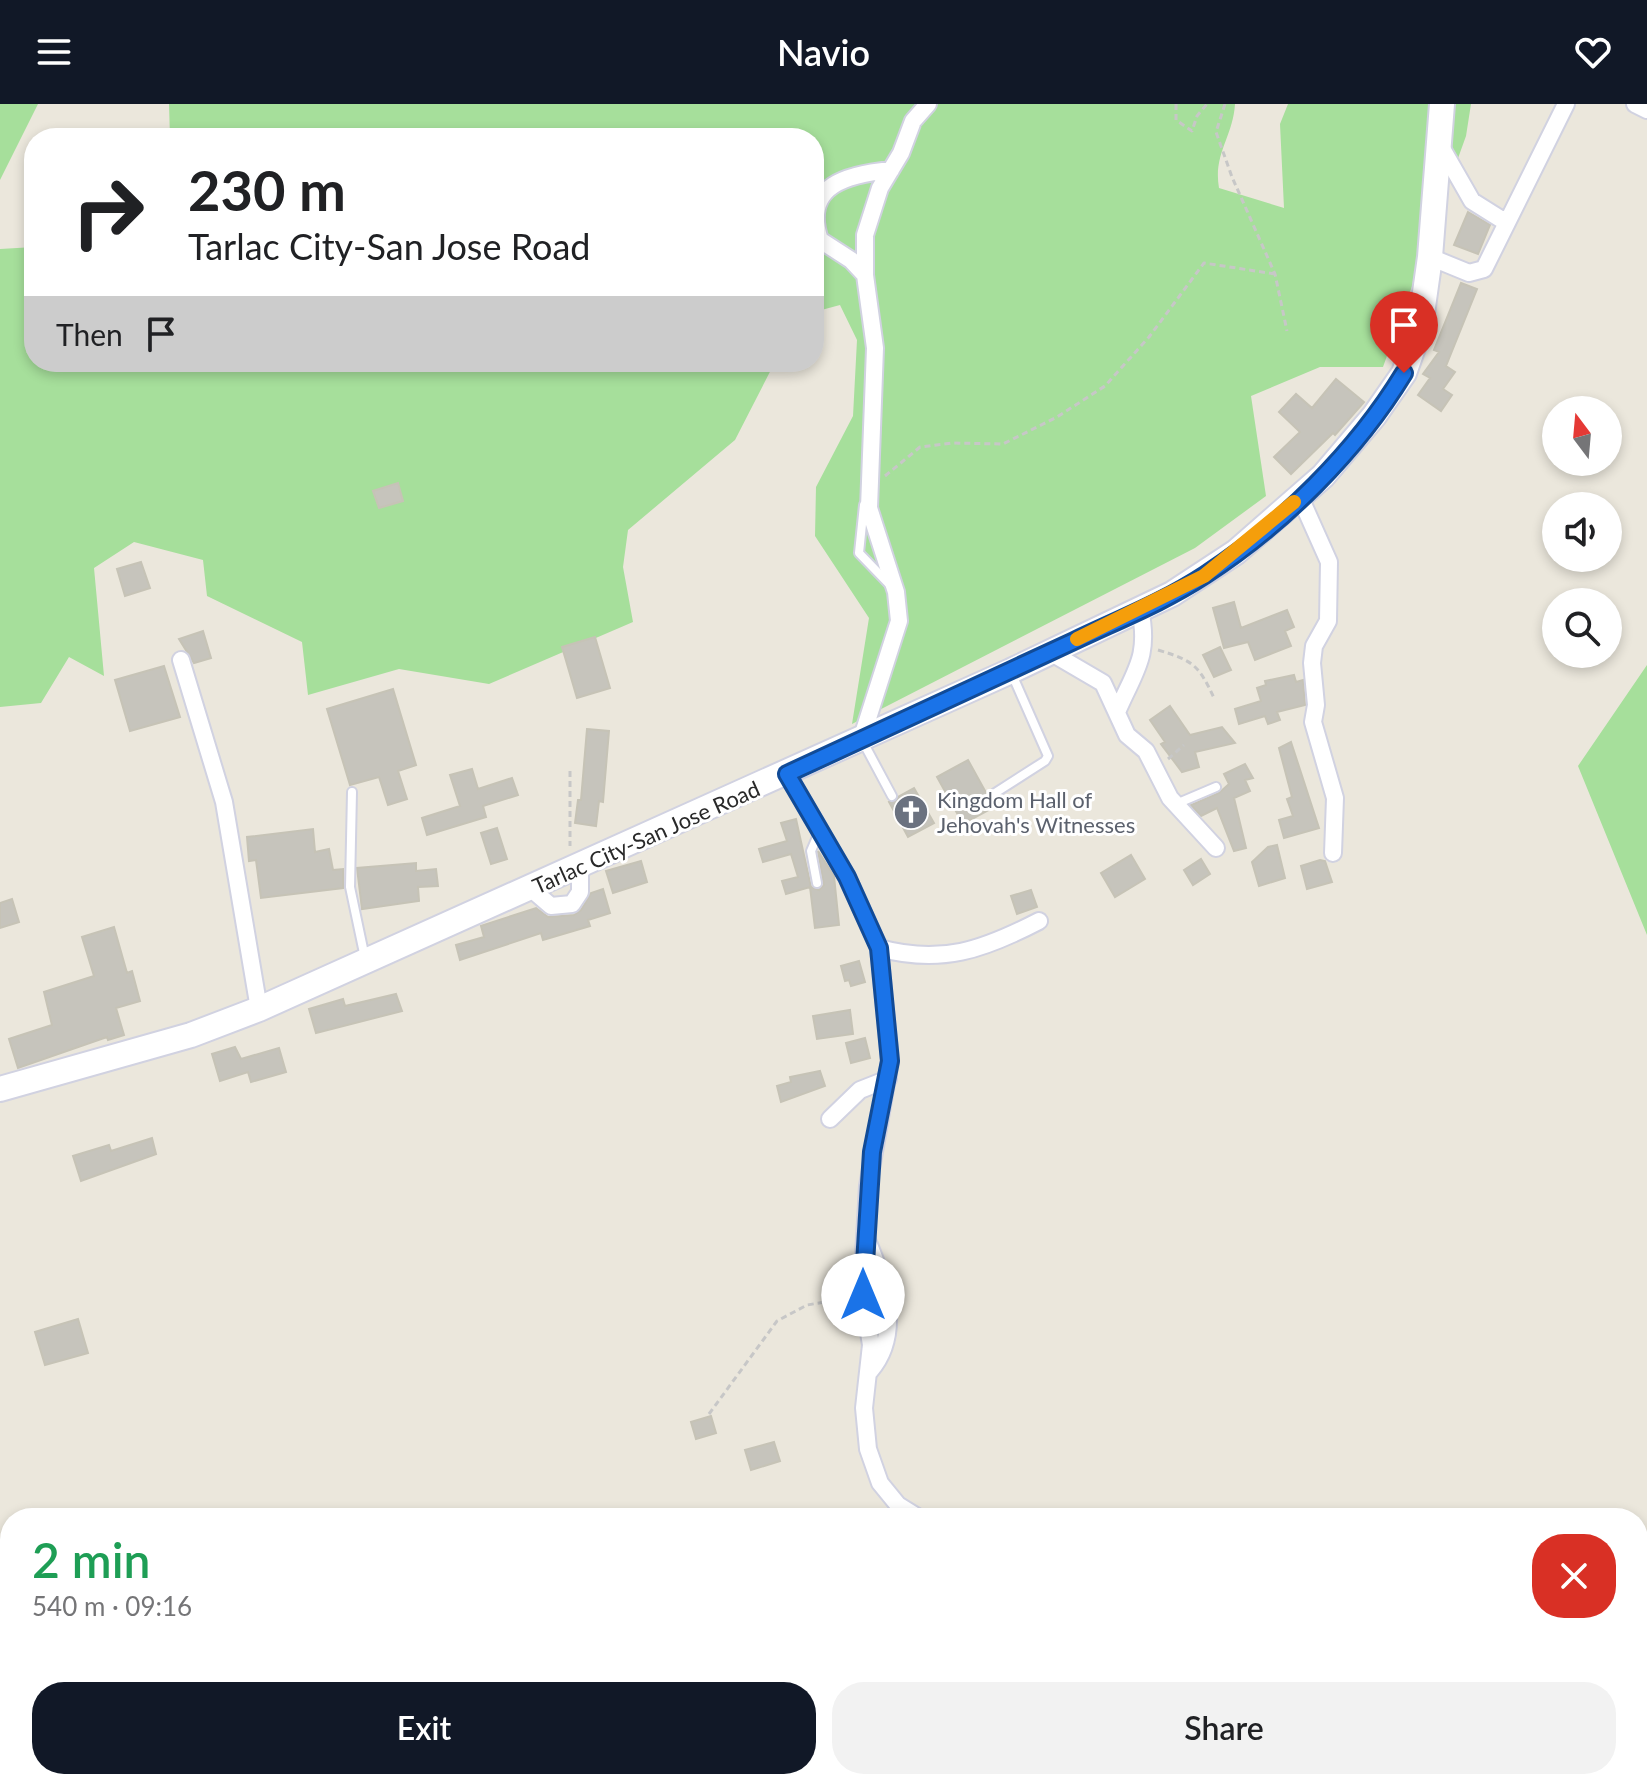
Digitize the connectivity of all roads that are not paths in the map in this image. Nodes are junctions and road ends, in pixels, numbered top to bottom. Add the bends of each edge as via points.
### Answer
1 (928, 104) edge
2 (1442, 104) edge
3 (1566, 104) edge
4 (1635, 104) edge
5 (1647, 110) edge
6 (1439, 144) junction
7 (891, 170) junction
8 (824, 194) edge
9 (1507, 223) junction
10 (824, 243) edge
11 (1430, 257) junction
12 (865, 275) junction
13 (1300, 497) junction
14 (1140, 609) junction
15 (1050, 652) junction
16 (181, 660) dead end
17 (1011, 671) junction
18 (1117, 712) junction
19 (861, 740) junction
20 (787, 774) junction
21 (1216, 787) dead end
22 (352, 792) dead end
23 (995, 793) dead end
24 (892, 796) dead end
25 (1175, 804) junction
26 (820, 829) junction
27 (1216, 848) dead end
28 (1333, 853) dead end
29 (817, 883) dead end
30 (1039, 921) dead end
31 (879, 948) junction
32 (366, 963) junction
33 (259, 1009) junction
34 (888, 1079) junction
35 (0, 1089) edge
36 (830, 1119) dead end
37 (865, 1237) junction
38 (868, 1372) junction
39 (906, 1508) edge

1 - 7 street via 913,121
2 - 6 main road, Tarlac City-San Jose Road
3 - 9 street
4 - 5 street
6 - 9 street via 1472,201
6 - 11 main road, Tarlac City-San Jose Road
7 - 8 street via 847,176
7 - 12 street via 868,220
9 - 11 street via 1484,269 1476,273
10 - 12 street
11 - 13 main road, Tarlac City-San Jose Road via 1420,328 1404,373 1354,440
12 - 19 street via 875,348 867,491 896,592 896,634
13 - 14 main road, Tarlac City-San Jose Road via 1204,576
13 - 28 street via 1329,562 1328,621 1314,646 1312,663 1313,722 1335,798
14 - 15 main road, Tarlac City-San Jose Road
14 - 18 street via 1145,641
15 - 17 main road, Tarlac City-San Jose Road
15 - 18 street via 1103,683
16 - 33 street via 224,802
17 - 19 main road, Tarlac City-San Jose Road
17 - 23 lane via 1048,756
18 - 25 street
19 - 20 main road, Tarlac City-San Jose Road
19 - 24 lane
20 - 26 street
20 - 32 main road, Tarlac City-San Jose Road
21 - 25 lane
22 - 32 lane via 350,887
25 - 27 street
26 - 29 lane via 811,851
26 - 31 street
30 - 31 street via 967,952 922,957
31 - 34 street
32 - 33 main road, Tarlac City-San Jose Road
33 - 35 main road, Tarlac City-San Jose Road via 191,1035
34 - 36 street via 860,1090
34 - 37 street via 872,1152
37 - 38 street
37 - 38 street via 882,1276 887,1319 886,1343
38 - 39 street via 864,1408 873,1467 888,1495

